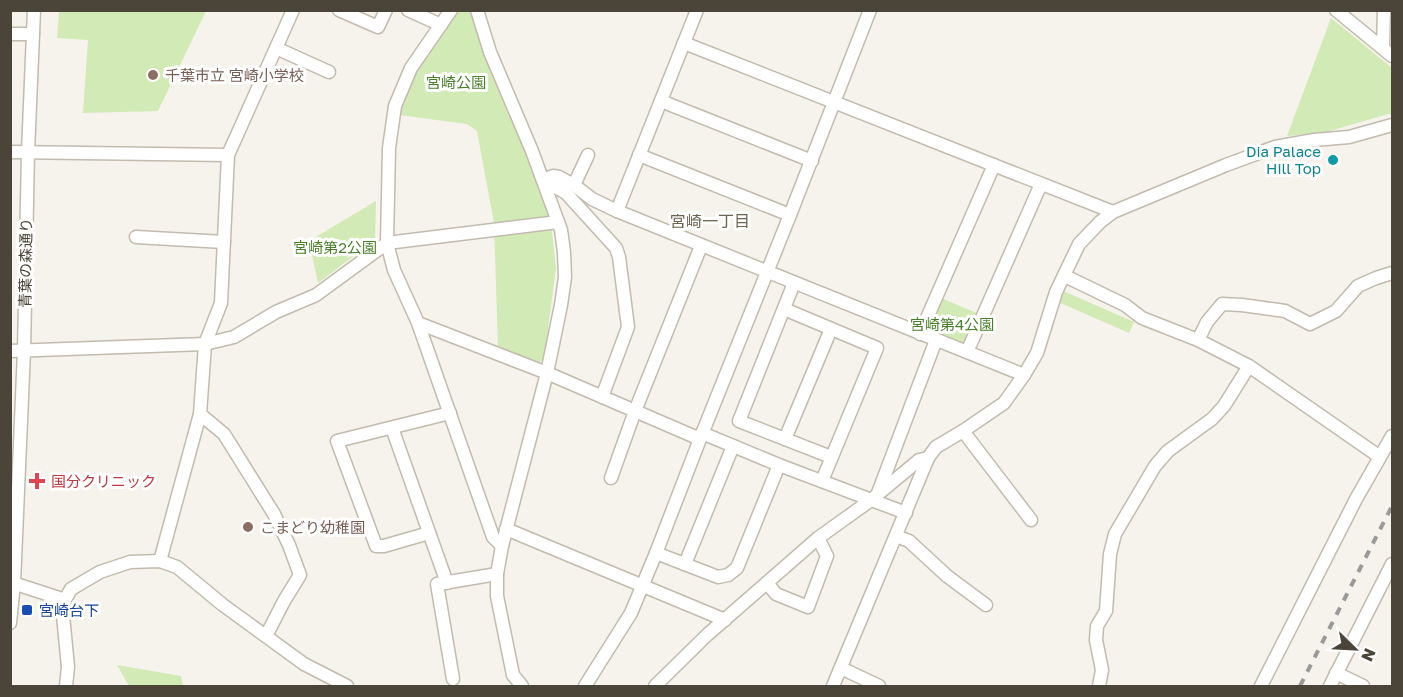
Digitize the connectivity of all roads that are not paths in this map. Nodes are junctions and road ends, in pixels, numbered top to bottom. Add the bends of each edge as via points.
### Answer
1 (34, 10) edge
2 (292, 10) edge
3 (339, 10) edge
4 (386, 10) edge
5 (408, 10) edge
6 (451, 10) edge
7 (477, 10) edge
8 (696, 10) edge
9 (870, 10) edge
10 (1336, 10) edge
11 (1387, 13) edge
12 (441, 25) junction
13 (10, 34) edge
14 (33, 34) junction
15 (684, 43) junction
16 (276, 48) junction
17 (1388, 52) edge
18 (329, 72) dead end
19 (661, 100) junction
20 (835, 102) junction
21 (1392, 125) edge
22 (10, 152) edge
23 (28, 152) junction
24 (228, 155) junction
25 (588, 155) dead end
26 (639, 155) junction
27 (812, 161) junction
28 (994, 165) junction
29 (543, 180) junction
30 (1041, 184) junction
31 (574, 185) junction
32 (617, 211) junction
33 (1113, 212) junction
34 (790, 215) junction
35 (558, 222) junction
36 (136, 237) dead end
37 (224, 242) junction
38 (387, 243) junction
39 (701, 246) junction
40 (767, 271) junction
41 (1392, 273) edge
42 (1065, 276) junction
43 (794, 283) junction
44 (784, 309) junction
45 (418, 323) junction
46 (831, 329) junction
47 (920, 334) junction
48 (936, 340) junction
49 (1198, 340) junction
50 (205, 345) junction
51 (10, 351) edge
52 (24, 351) junction
53 (967, 352) junction
54 (1249, 366) junction
55 (547, 373) junction
56 (1024, 375) junction
57 (602, 397) junction
58 (635, 411) junction
59 (450, 413) junction
60 (200, 414) junction
61 (392, 428) junction
62 (963, 431) junction
63 (701, 436) junction
64 (1392, 436) edge
65 (786, 439) junction
66 (733, 446) junction
67 (831, 457) junction
68 (1380, 457) junction
69 (928, 458) junction
70 (779, 465) junction
71 (610, 478) dead end
72 (822, 481) junction
73 (874, 498) junction
74 (906, 513) junction
75 (1031, 520) dead end
76 (506, 530) junction
77 (429, 533) junction
78 (896, 536) junction
79 (818, 538) junction
80 (502, 546) junction
81 (656, 553) junction
82 (160, 561) junction
83 (685, 564) junction
84 (1392, 564) edge
85 (497, 574) junction
86 (12, 583) edge
87 (447, 583) junction
88 (767, 583) junction
89 (643, 585) junction
90 (65, 600) junction
91 (987, 605) dead end
92 (725, 620) junction
93 (10, 623) edge
94 (266, 636) junction
95 (841, 668) junction
96 (1336, 673) junction
97 (453, 679) dead end
98 (66, 687) edge
99 (347, 687) edge
100 (522, 687) edge
101 (585, 687) edge
102 (655, 687) edge
103 (833, 687) edge
104 (879, 687) edge
105 (1099, 687) edge
106 (1261, 687) edge
107 (1330, 687) edge
108 (1362, 687) edge

1 - 14 street, 青葉の森通り
2 - 16 street
3 - 4 street via 378,27
5 - 12 street
6 - 12 street
7 - 29 street via 490,52
8 - 15 street
9 - 20 street
10 - 17 street
11 - 17 street
12 - 38 street via 411,68 395,106 389,147
13 - 14 street
14 - 23 street, 青葉の森通り
15 - 19 street
15 - 20 street
16 - 18 street
16 - 24 street
19 - 26 street
19 - 27 street
20 - 27 street
20 - 28 street
21 - 33 street via 1349,137 1275,147
22 - 23 street
23 - 24 street
23 - 52 street, 青葉の森通り
24 - 37 street
25 - 31 street
26 - 32 street
26 - 34 street
27 - 34 street
28 - 30 street
28 - 47 street
29 - 31 street via 553,176
29 - 35 street
29 - 57 street via 566,193 616,248 619,257 628,327
30 - 33 street
30 - 53 street
31 - 32 street
32 - 39 street
33 - 42 street via 1079,244
34 - 40 street
35 - 38 street
35 - 55 street via 565,277
36 - 37 street
37 - 50 street via 221,303
38 - 45 street via 394,270
38 - 50 street via 316,295 276,312 234,338
39 - 40 street
39 - 58 street
40 - 43 street
40 - 63 street
41 - 49 street via 1358,286 1336,311 1310,324 1285,311 1222,304
42 - 49 street via 1143,318
42 - 56 street via 1037,353
43 - 44 street
43 - 47 street
44 - 46 street
44 - 65 street via 739,421
45 - 55 street
45 - 59 street
46 - 65 street
46 - 67 street via 877,348
47 - 48 street
48 - 53 street
48 - 73 street
49 - 54 street
50 - 52 street
50 - 60 street
51 - 52 street
52 - 86 street, 青葉の森通り
53 - 56 street
54 - 68 street
54 - 105 street via 1212,419 1168,451 1155,466 1115,534 1106,610 1097,626 1102,670
55 - 57 street
55 - 76 street
56 - 62 street via 1004,403
57 - 58 street
58 - 63 street
58 - 71 street
59 - 61 street
59 - 80 street via 493,537
60 - 82 street
60 - 94 street via 224,435 274,514 300,575
61 - 77 street
61 - 77 street via 337,441 376,546
62 - 69 street via 936,447
62 - 75 street
63 - 66 street
63 - 81 street
64 - 68 street
65 - 67 street
66 - 70 street
66 - 83 street
67 - 72 street
68 - 106 street
69 - 73 street via 920,460
69 - 74 street
70 - 72 street
70 - 83 street via 737,568 718,577
72 - 73 street
73 - 74 street
73 - 79 street
74 - 78 street
76 - 80 street
76 - 89 street
77 - 87 street
78 - 91 street via 909,541
78 - 95 street
79 - 88 street
79 - 88 street via 827,556 808,607 776,594
80 - 85 street
81 - 83 street
81 - 89 street
82 - 90 street via 130,562 100,572 71,589
82 - 94 street via 177,567
84 - 96 street
85 - 87 street
85 - 100 street via 497,596 513,675
86 - 90 street
86 - 93 street, 青葉の森通り
87 - 97 street via 437,585
88 - 92 street
89 - 92 street
89 - 101 street via 631,613
90 - 98 street via 62,605
92 - 102 street
94 - 99 street via 304,664
95 - 103 street
95 - 104 street
96 - 107 street
96 - 108 street

